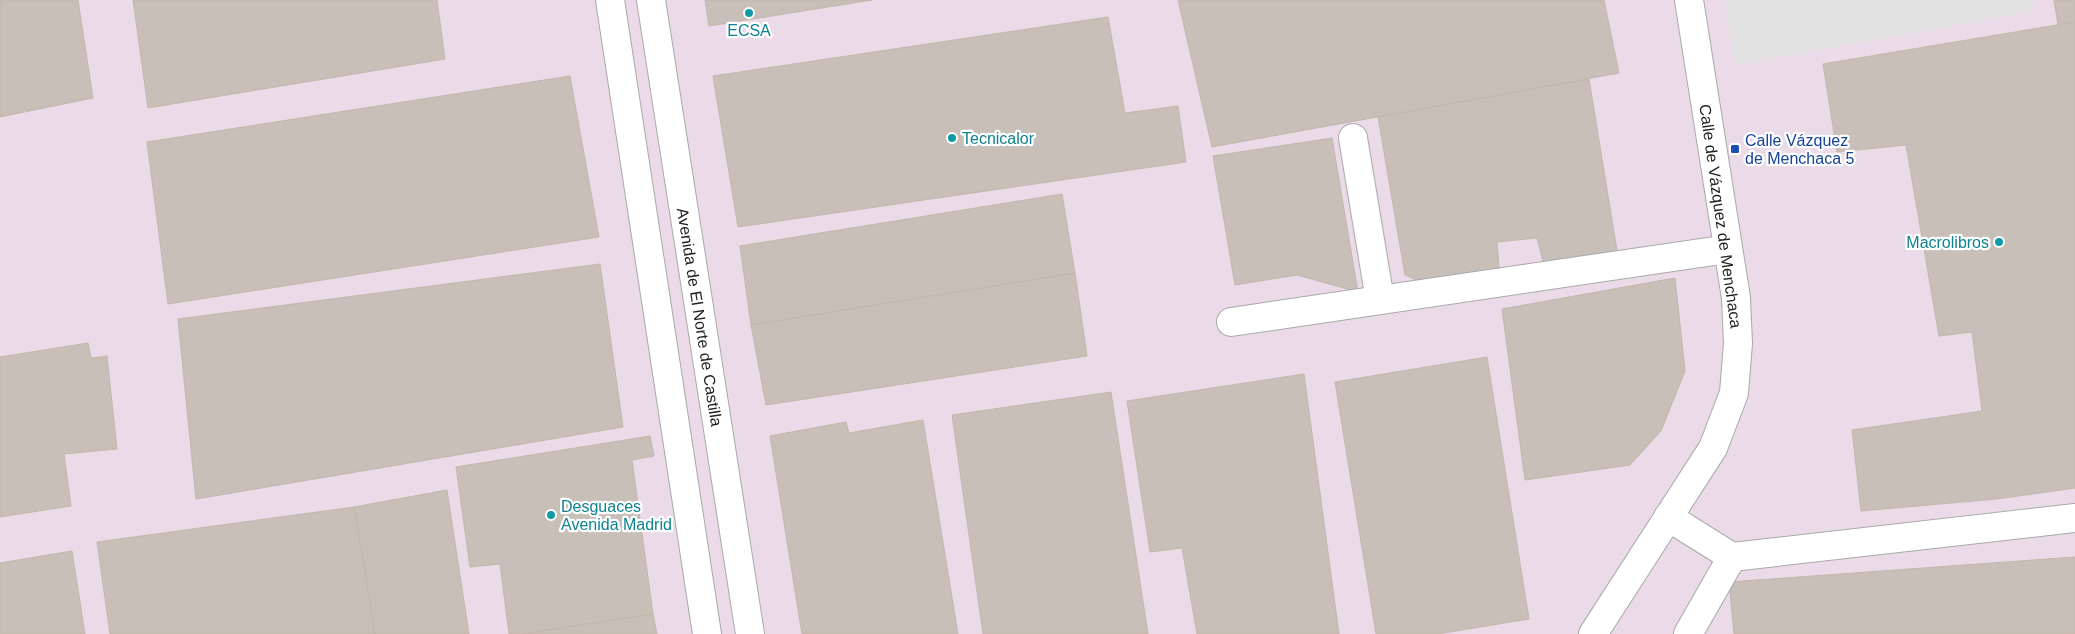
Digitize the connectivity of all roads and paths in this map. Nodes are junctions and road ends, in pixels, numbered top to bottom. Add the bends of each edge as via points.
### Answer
1 (610, 0) edge
2 (651, 0) edge
3 (1689, 0) edge
4 (1353, 138) dead end
5 (1728, 249) junction
6 (1380, 300) junction
7 (1231, 322) dead end
8 (1668, 517) junction
9 (2075, 518) edge
10 (1732, 557) junction
11 (707, 634) edge
12 (750, 634) edge
13 (1593, 634) edge
14 (1688, 634) edge

1 - 11 street
2 - 12 street, Avenida de El Norte de Castilla
3 - 5 street, Calle de Vázquez de Menchaca
4 - 6 street
5 - 6 street
5 - 8 street, Calle de Vázquez de Menchaca via 1736,298 1738,343 1734,393 1713,448
6 - 7 street
8 - 10 street
8 - 13 street, Calle de Vázquez de Menchaca
9 - 10 street
10 - 14 street

